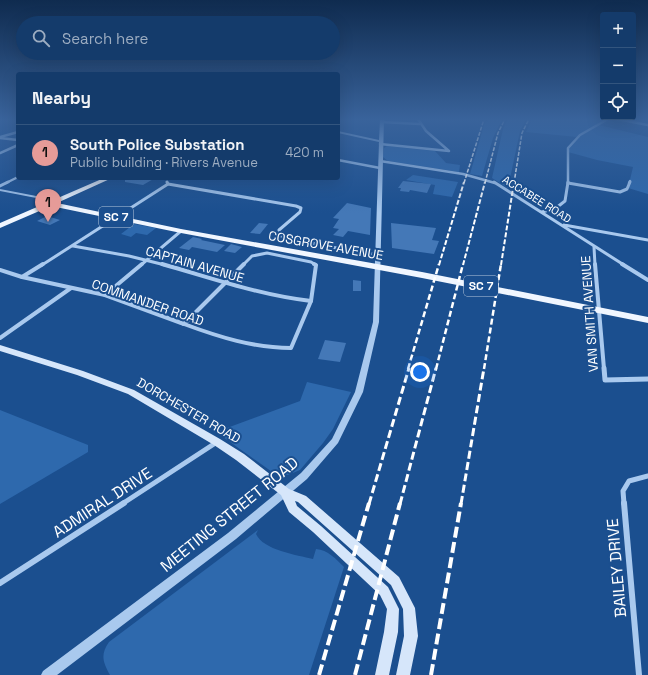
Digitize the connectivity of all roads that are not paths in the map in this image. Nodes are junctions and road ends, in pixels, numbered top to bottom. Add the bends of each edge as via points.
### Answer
1 (380, 150) edge
2 (436, 150) edge
3 (448, 150) edge
4 (568, 150) edge
5 (340, 160) edge
6 (380, 161) junction
7 (380, 168) junction
8 (16, 178) edge
9 (104, 180) edge
10 (630, 181) dead end
11 (568, 184) junction
12 (0, 186) edge
13 (0, 190) edge
14 (0, 194) edge
15 (54, 202) junction
16 (542, 212) junction
17 (118, 215) junction
18 (561, 224) junction
19 (0, 226) edge
20 (181, 231) junction
21 (648, 240) edge
22 (73, 246) junction
23 (594, 247) junction
24 (327, 255) junction
25 (378, 255) junction
26 (148, 260) junction
27 (0, 270) edge
28 (638, 274) junction
29 (648, 275) edge
30 (22, 277) junction
31 (648, 280) edge
32 (226, 283) junction
33 (71, 288) junction
34 (105, 295) junction
35 (311, 301) junction
36 (635, 315) junction
37 (648, 315) edge
38 (648, 320) edge
39 (184, 324) junction
40 (0, 338) edge
41 (0, 348) edge
42 (648, 379) edge
43 (217, 442) junction
44 (648, 476) edge
45 (285, 492) junction
46 (0, 583) edge
47 (47, 675) edge
48 (382, 675) edge
49 (403, 675) edge
50 (639, 675) edge

1 - 6 street, MEETING STREET ROAD
2 - 3 street
4 - 11 street
5 - 7 street
6 - 7 street, MEETING STREET ROAD
6 - 16 street, ACCABEE ROAD via 492,181
7 - 25 street, MEETING STREET ROAD
8 - 12 street
9 - 15 main road
10 - 11 street via 628,188 620,192
11 - 16 street via 566,201 556,208
13 - 15 street, COSGROVE AVENUE
14 - 15 street, COSGROVE AVENUE
15 - 17 main road, COSGROVE AVENUE / SC 7
15 - 19 main road
16 - 18 street, ACCABEE ROAD
17 - 20 main road, COSGROVE AVENUE / SC 7
17 - 22 street
17 - 24 main road, COSGROVE AVENUE / SC 7
17 - 25 street via 168,182 296,206 301,208 300,212 279,230 281,236
18 - 21 street
18 - 23 street, ACCABEE ROAD
20 - 24 main road, COSGROVE AVENUE / SC 7
20 - 26 street
22 - 26 street, CAPTAIN AVENUE
22 - 30 street
23 - 28 street, ACCABEE ROAD
23 - 42 street, VAN SMITH AVENUE via 605,380
24 - 36 main road, COSGROVE AVENUE / SC 7
25 - 45 street, MEETING STREET ROAD via 376,322 359,392 335,441 304,476
26 - 32 street, CAPTAIN AVENUE
26 - 34 street
27 - 30 street, COMMANDER ROAD
28 - 29 street
28 - 31 street, ACCABEE ROAD
30 - 33 street, COMMANDER ROAD
32 - 35 street, CAPTAIN AVENUE via 282,298
32 - 35 street via 252,256 274,254 316,265
32 - 39 street
33 - 34 street, COMMANDER ROAD
33 - 40 street
34 - 39 street, COMMANDER ROAD
35 - 39 street, COMMANDER ROAD via 291,348 270,348 220,337
36 - 37 main road, COSGROVE AVENUE / SC 7
36 - 38 main road, COSGROVE AVENUE / SC 7
41 - 43 main road, DORCHESTER ROAD via 131,392
43 - 45 main road, DORCHESTER ROAD
43 - 46 street, ADMIRAL DRIVE
44 - 50 street, BAILEY DRIVE via 629,481 623,491
45 - 47 street, MEETING STREET ROAD via 232,536
45 - 48 main road, DORCHESTER ROAD via 293,509 384,591 393,609
45 - 49 main road, DORCHESTER ROAD via 302,499 395,580 409,608 411,636

